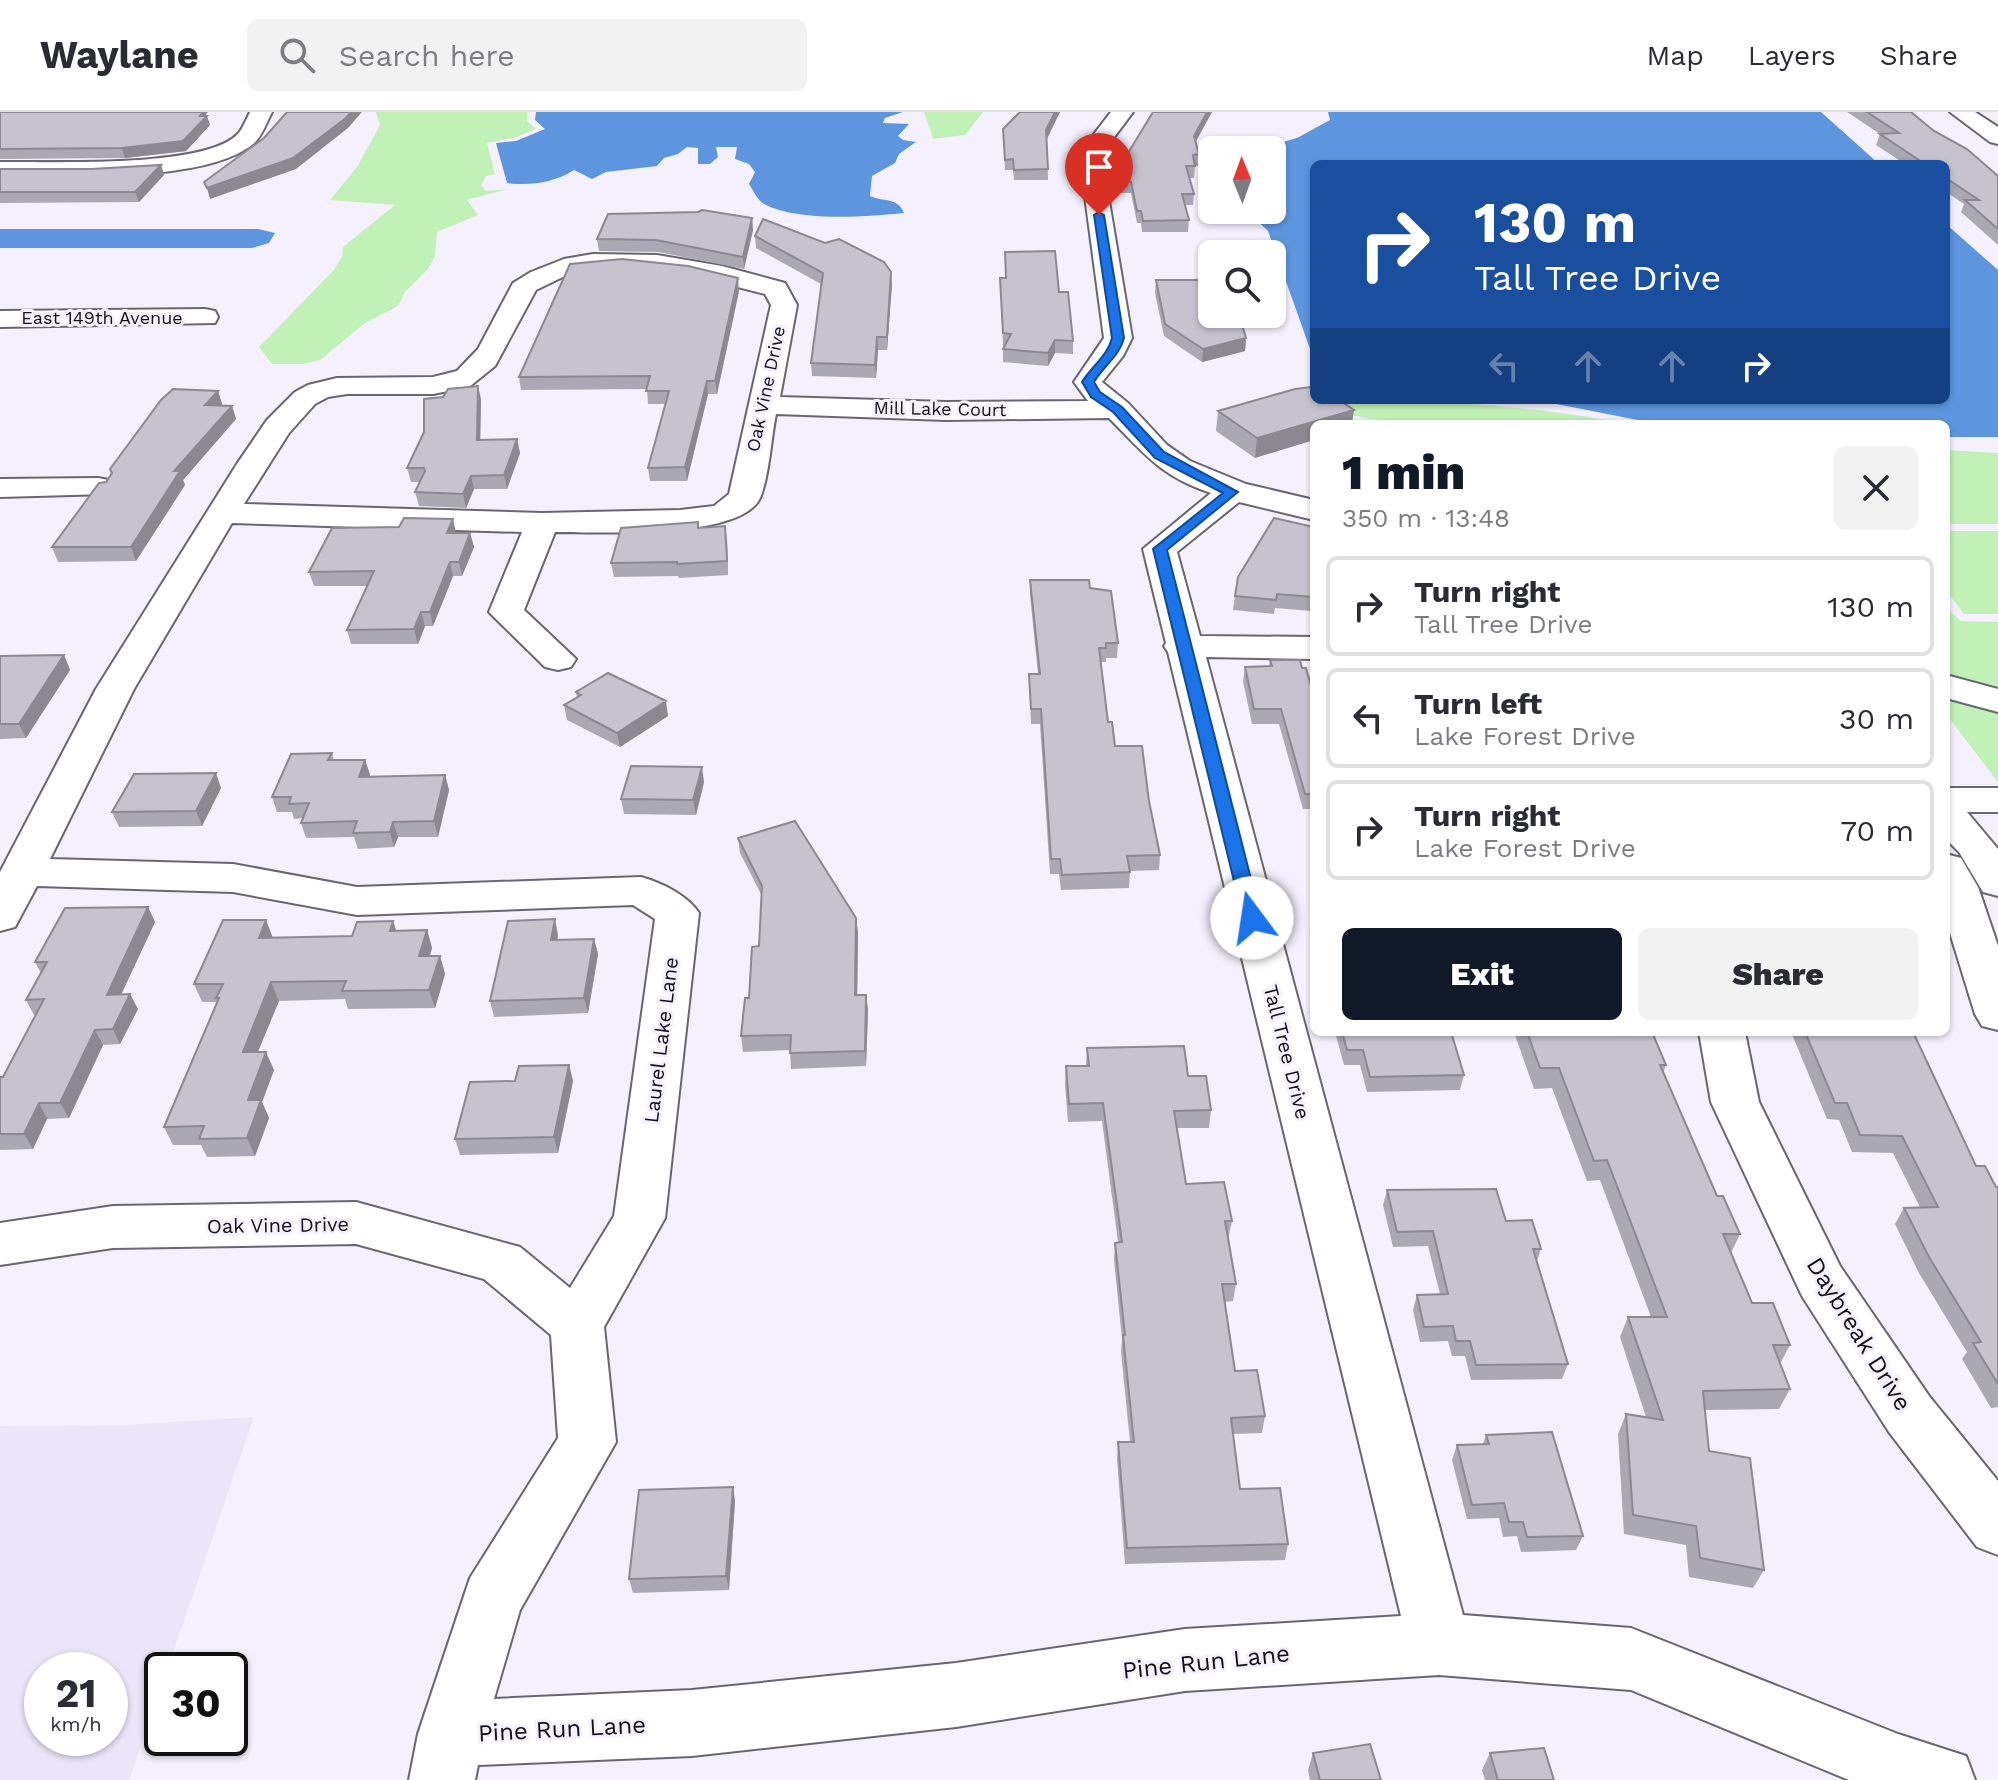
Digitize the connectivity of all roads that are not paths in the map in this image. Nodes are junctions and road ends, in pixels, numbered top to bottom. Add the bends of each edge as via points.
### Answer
1 (261, 112) edge
2 (1122, 112) edge
3 (1961, 112) edge
4 (1998, 137) edge
5 (0, 169) edge
6 (205, 317) dead end
7 (0, 319) edge
8 (763, 405) junction
9 (1118, 409) junction
10 (98, 487) edge
11 (0, 488) edge
12 (1232, 492) junction
13 (1310, 509) edge
14 (222, 513) junction
15 (542, 523) junction
16 (1182, 646) junction
17 (1310, 648) edge
18 (558, 659) dead end
19 (1950, 687) edge
20 (1998, 701) edge
21 (1950, 800) edge
22 (1998, 800) edge
23 (1950, 818) edge
24 (21, 872) junction
25 (1950, 875) edge
26 (1998, 882) edge
27 (0, 917) edge
28 (1989, 956) edge
29 (1998, 1014) edge
30 (1723, 1036) edge
31 (0, 1244) edge
32 (577, 1325) junction
33 (1998, 1527) edge
34 (1439, 1644) junction
35 (446, 1757) edge
36 (1942, 1780) edge

1 - 5 street via 246,139 171,166
2 - 9 street via 1091,159 1118,338 1114,352 1088,382 1095,394
3 - 4 street
6 - 7 street, East 149th Avenue
8 - 9 street, Mill Lake Court
8 - 14 street, Oak Vine Drive via 784,305 776,289 620,259 580,263 550,271 523,288 482,365 465,378 440,385 355,385 317,392 294,404
8 - 15 street, Oak Vine Drive via 744,498 723,514
9 - 12 street via 1160,455
10 - 11 street
12 - 13 street
12 - 16 street, Tall Tree Drive via 1160,549
14 - 15 street, Oak Vine Drive
14 - 24 street, Oak Vine Drive via 115,689
15 - 18 street via 506,612
16 - 17 street
16 - 34 street, Tall Tree Drive
19 - 20 street
21 - 22 street
23 - 26 street
24 - 27 street, Oak Vine Drive
24 - 32 street, Laurel Lake Lane via 233,878 357,901 641,891 677,913 639,1218
25 - 28 street
28 - 29 street
30 - 33 street, Daybreak Drive via 1735,1102 1821,1281 1909,1414
31 - 32 street, Oak Vine Drive via 113,1227 356,1223 501,1262
32 - 35 street via 587,1442 492,1599
34 - 35 street, Pine Run Lane via 1185,1660 956,1695 692,1723
34 - 36 street, Pine Run Lane via 1631,1659

